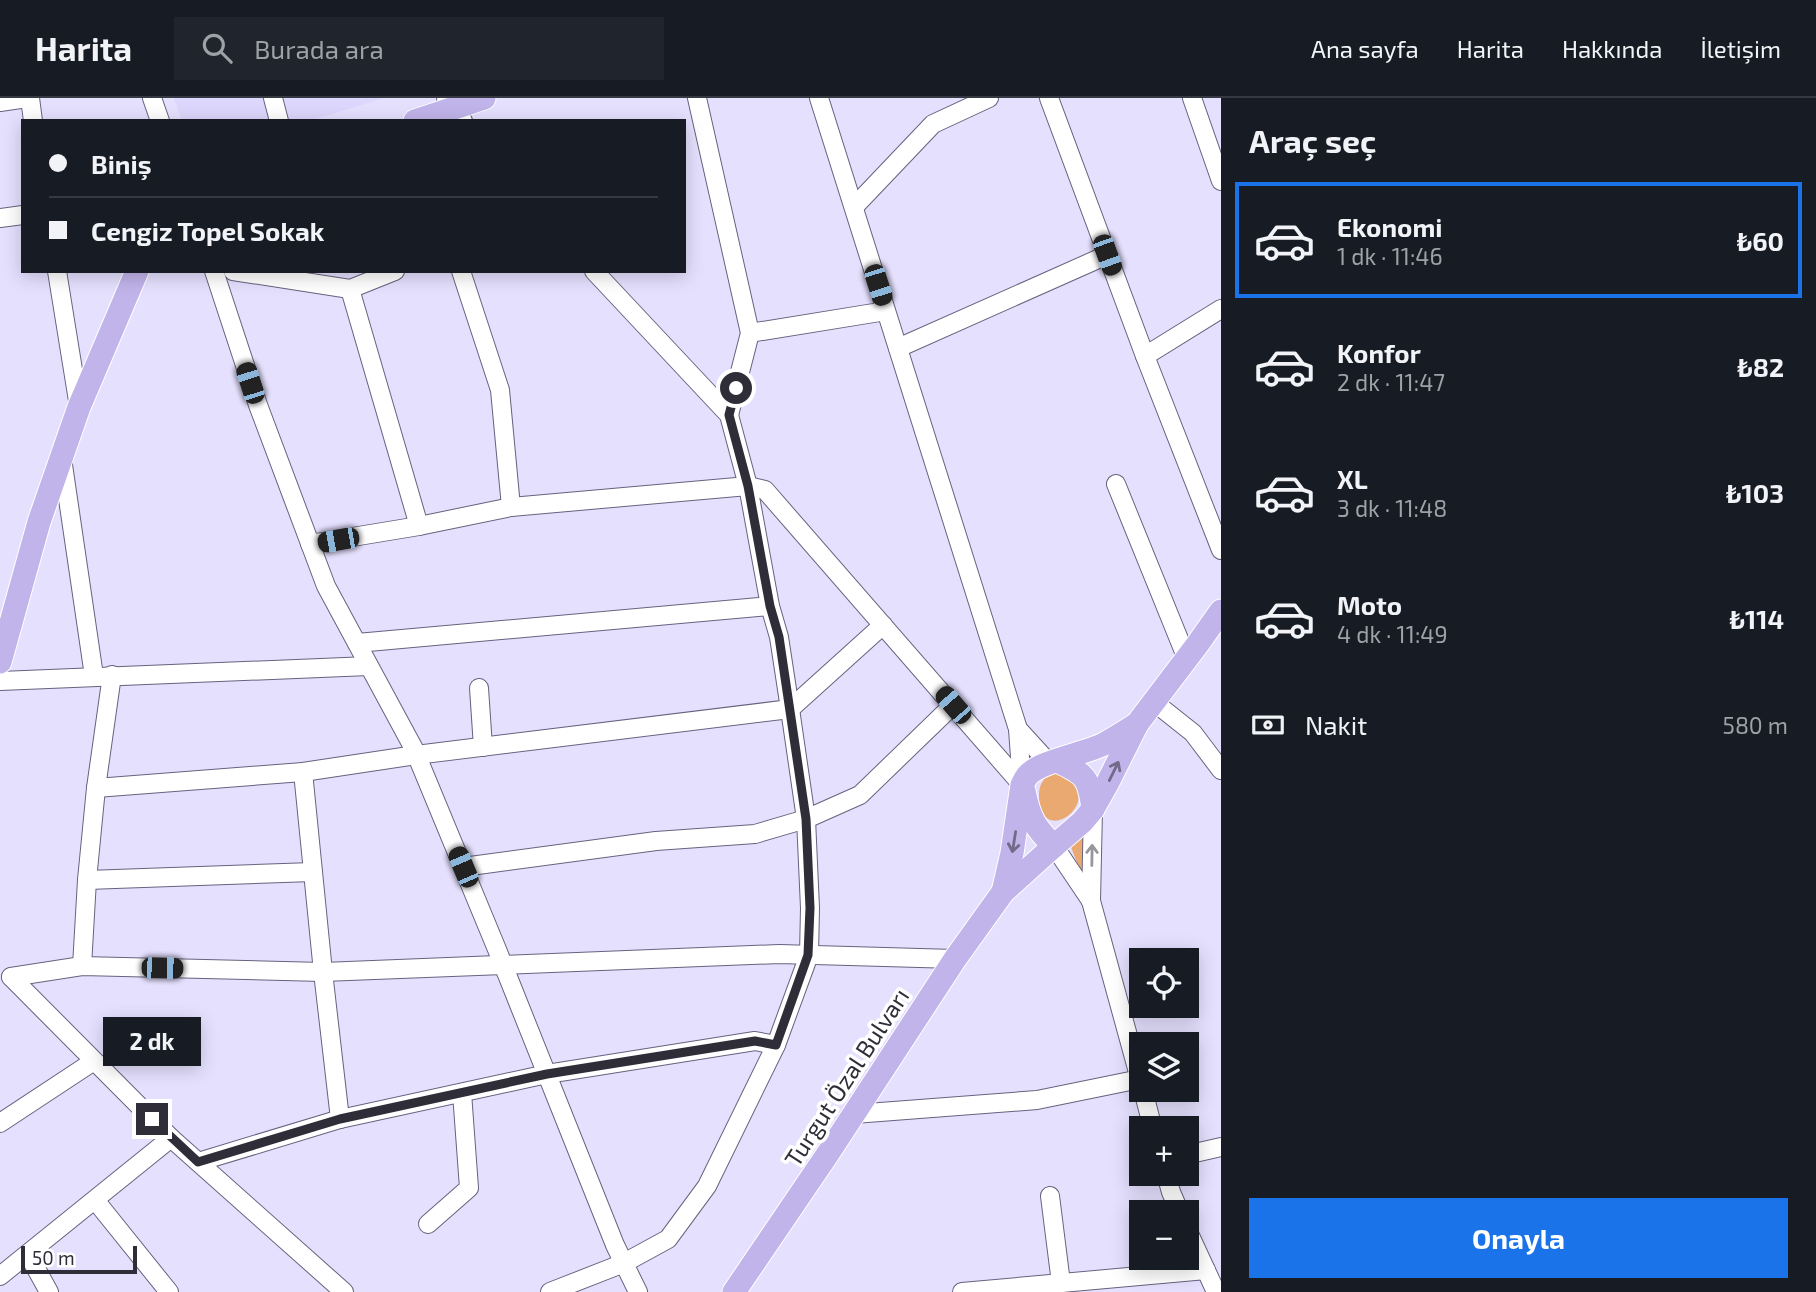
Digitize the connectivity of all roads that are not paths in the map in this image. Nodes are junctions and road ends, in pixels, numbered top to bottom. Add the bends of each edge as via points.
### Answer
1 (29, 98) edge
2 (152, 98) edge
3 (273, 98) edge
4 (484, 98) edge
5 (696, 98) edge
6 (819, 98) edge
7 (989, 98) edge
8 (1049, 98) edge
9 (1192, 98) edge
10 (0, 102) edge
11 (454, 109) edge
12 (33, 119) edge
13 (159, 119) edge
14 (278, 119) edge
15 (422, 119) edge
16 (1221, 181) edge
17 (854, 207) junction
18 (21, 215) edge
19 (0, 218) edge
20 (1107, 255) junction
21 (57, 273) edge
22 (136, 273) edge
23 (215, 273) edge
24 (246, 273) edge
25 (390, 273) edge
26 (462, 273) edge
27 (596, 273) edge
28 (350, 289) junction
29 (1221, 309) edge
30 (886, 311) junction
31 (750, 333) junction
32 (898, 348) junction
33 (1145, 356) junction
34 (79, 407) junction
35 (729, 415) junction
36 (62, 456) junction
37 (1116, 484) dead end
38 (748, 486) junction
39 (511, 507) junction
40 (419, 526) junction
41 (310, 544) junction
42 (1221, 550) edge
43 (770, 606) junction
44 (1221, 611) edge
45 (883, 625) junction
46 (357, 643) junction
47 (1186, 659) junction
48 (0, 662) edge
49 (369, 666) junction
50 (103, 676) junction
51 (0, 681) edge
52 (479, 688) dead end
53 (1154, 702) junction
54 (953, 705) junction
55 (790, 709) junction
56 (1137, 724) junction
57 (1018, 729) junction
58 (484, 747) junction
59 (416, 755) junction
60 (1053, 762) junction
61 (1221, 769) edge
62 (303, 772) junction
63 (1022, 785) junction
64 (96, 788) junction
65 (1093, 808) junction
66 (806, 819) junction
67 (1054, 846) junction
68 (463, 867) junction
69 (313, 872) junction
70 (87, 880) junction
71 (1003, 892) junction
72 (1091, 901) junction
73 (808, 955) junction
74 (955, 959) junction
75 (503, 965) junction
76 (82, 966) junction
77 (323, 972) junction
78 (4, 973) edge
79 (1129, 1040) edge
80 (776, 1045) junction
81 (94, 1061) junction
82 (547, 1074) junction
83 (1129, 1086) edge
84 (461, 1093) junction
85 (854, 1114) junction
86 (340, 1119) junction
87 (0, 1123) edge
88 (172, 1138) junction
89 (1221, 1147) edge
90 (1199, 1152) edge
91 (198, 1162) junction
92 (1050, 1196) dead end
93 (95, 1200) junction
94 (428, 1224) dead end
95 (28, 1254) junction
96 (1199, 1255) edge
97 (624, 1263) junction
98 (1206, 1270) junction
99 (0, 1276) edge
100 (1061, 1283) junction
101 (1113, 1285) edge
102 (49, 1292) edge
103 (169, 1292) edge
104 (344, 1292) edge
105 (550, 1292) edge
106 (638, 1292) edge
107 (739, 1292) edge
108 (962, 1292) edge
109 (1216, 1292) edge

1 - 10 street
1 - 12 street
2 - 13 street
3 - 14 street
4 - 11 main road
5 - 31 street
6 - 17 street
7 - 17 street via 933,124
8 - 20 street
9 - 16 street
11 - 15 main road
17 - 30 street
18 - 19 street
20 - 32 street
20 - 33 street
21 - 34 street
22 - 34 main road
23 - 41 street
24 - 28 street
25 - 28 street
26 - 39 street via 500,390
27 - 35 street
28 - 40 street
29 - 33 street
30 - 31 street
30 - 32 street
31 - 35 street
32 - 57 street
33 - 42 street
34 - 36 main road
35 - 38 street
36 - 48 main road
36 - 50 street
37 - 47 street
38 - 39 street
38 - 43 street
38 - 45 street via 765,490
39 - 40 street
40 - 41 street
41 - 46 street via 326,586
43 - 46 street
43 - 55 street
44 - 47 main road, Turgut Özal Bulvarı
45 - 54 street
45 - 55 street
46 - 49 street
47 - 53 main road, Turgut Özal Bulvarı
49 - 50 street
49 - 59 street
50 - 51 street
50 - 64 street
52 - 58 street
53 - 56 main road, Turgut Özal Bulvarı
53 - 61 street via 1194,733
54 - 63 street
54 - 66 street via 860,795
55 - 58 street
55 - 66 street
56 - 60 main road, Turgut Özal Bulvarı via 1104,744
65 -> 56 main road, Turgut Özal Bulvarı
57 - 60 street
57 - 63 street
58 - 59 street
59 - 62 street
59 - 68 street
60 - 63 main road, Turgut Özal Bulvarı via 1038,767
60 - 65 main road via 1086,778
62 - 64 street
62 - 69 street
63 - 67 main road via 1038,831
63 -> 71 main road, Turgut Özal Bulvarı
64 - 70 street
65 - 67 main road, Turgut Özal Bulvarı
72 -> 65 street
66 - 68 street via 755,834 656,841
66 - 73 street
67 - 71 main road, Turgut Özal Bulvarı
67 - 72 street
68 - 75 street
69 - 70 street
69 - 77 street
70 - 76 street
71 - 74 main road, Turgut Özal Bulvarı
72 - 79 street
73 - 74 street
73 - 75 street
73 - 80 street
74 - 85 main road, Turgut Özal Bulvarı
75 - 77 street
75 - 82 street
76 - 77 street
76 - 78 street
77 - 86 street
78 - 81 street
80 - 82 street via 755,1041
80 - 97 street via 707,1186 668,1239
81 - 87 street
81 - 88 street
82 - 84 street
82 - 97 street
83 - 85 street via 1037,1100
84 - 86 street
84 - 94 street via 469,1188
85 - 107 main road, Turgut Özal Bulvarı
86 - 91 street
88 - 91 street
88 - 93 street
89 - 90 street
91 - 104 street
92 - 100 street
93 - 95 street
93 - 103 street
95 - 99 street
95 - 102 street
96 - 98 street
97 - 105 street
97 - 106 street
98 - 101 street
98 - 109 street
100 - 101 street
100 - 108 street

